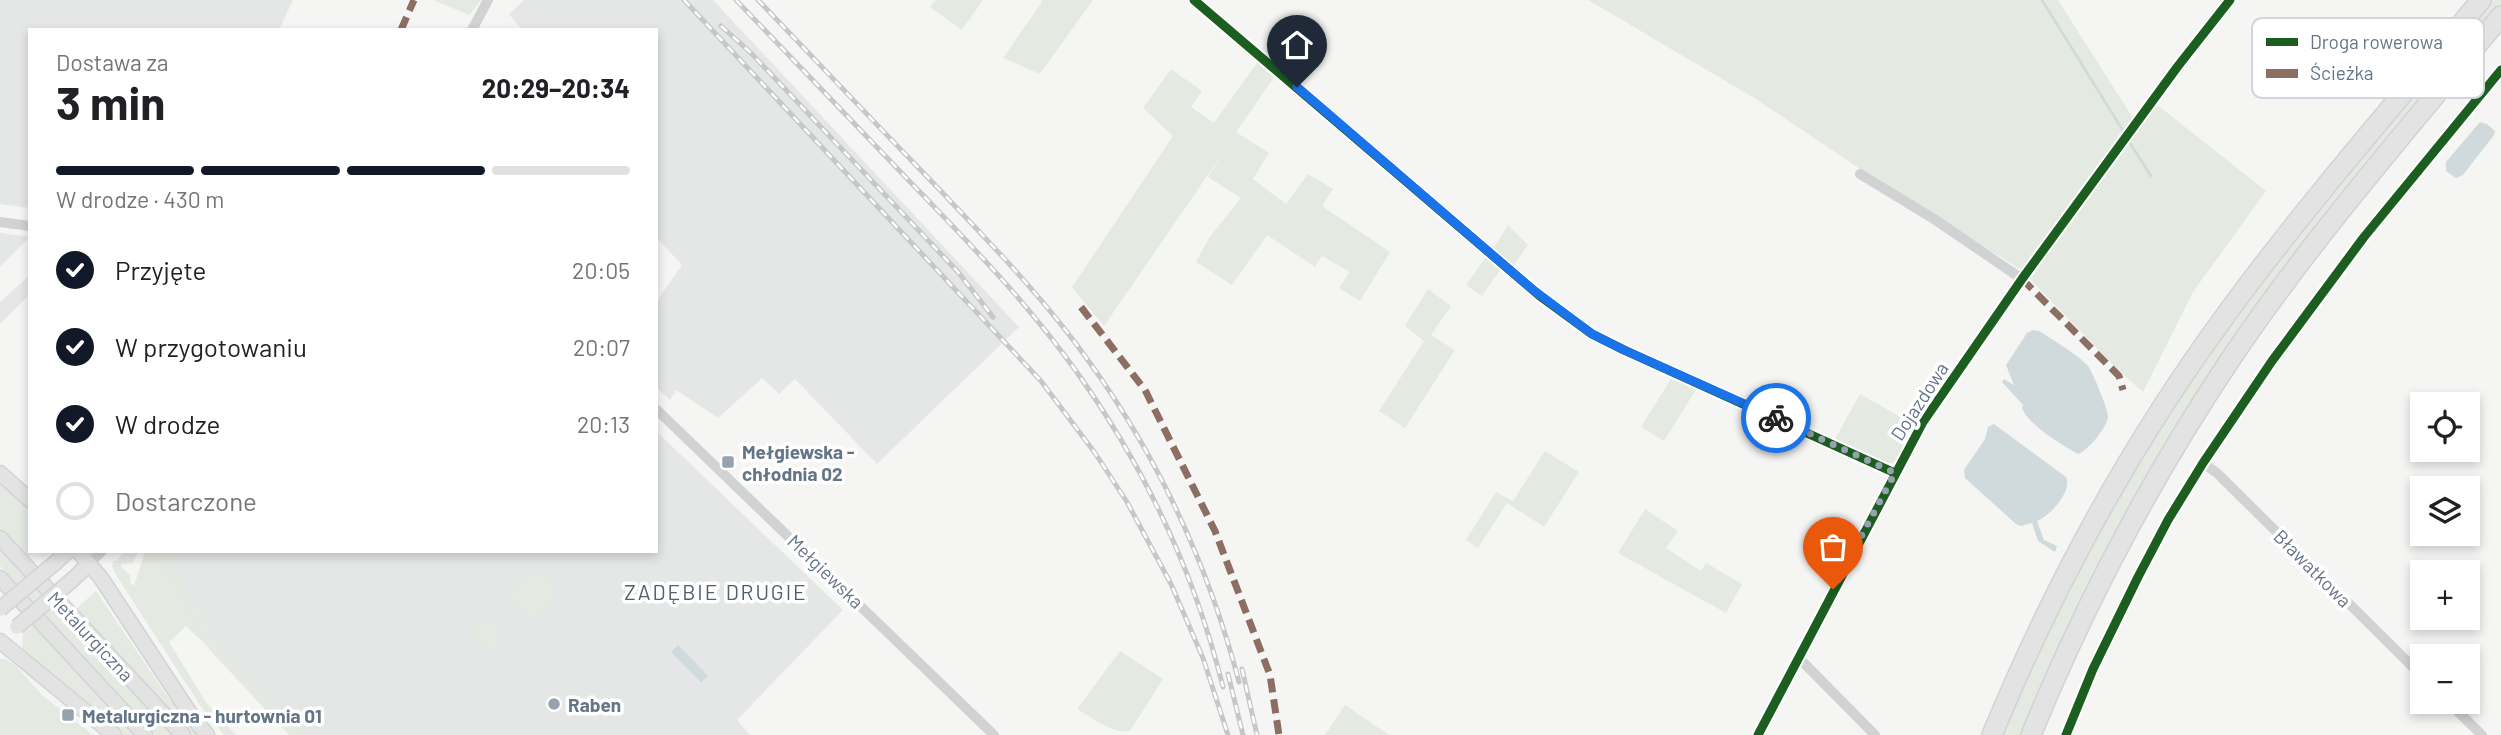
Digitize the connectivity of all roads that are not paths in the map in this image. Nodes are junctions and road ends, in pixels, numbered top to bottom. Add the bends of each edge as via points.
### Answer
1 (488, 0) edge
2 (1194, 0) edge
3 (2230, 0) edge
4 (2497, 21) edge
5 (473, 28) edge
6 (2484, 37) edge
7 (2501, 70) edge
8 (2484, 91) edge
9 (2400, 98) edge
10 (2434, 98) edge
11 (2478, 98) edge
12 (1860, 174) dead end
13 (0, 222) edge
14 (28, 226) edge
15 (2022, 279) junction
16 (658, 411) edge
17 (2203, 463) junction
18 (0, 473) edge
19 (1895, 473) junction
20 (28, 498) edge
21 (0, 538) edge
22 (66, 553) edge
23 (80, 553) edge
24 (100, 553) edge
25 (89, 564) junction
26 (0, 578) edge
27 (0, 609) edge
28 (0, 639) edge
29 (1798, 657) junction
30 (2410, 664) edge
31 (2460, 714) edge
32 (114, 735) edge
33 (145, 735) edge
34 (183, 735) edge
35 (207, 735) edge
36 (994, 735) edge
37 (1758, 735) edge
38 (1875, 735) edge
39 (1992, 735) edge
40 (2031, 735) edge
41 (2066, 735) edge
42 (2482, 735) edge

1 - 5 street
2 - 19 street via 1532,289 1592,334
3 - 15 street, Dojazdowa
4 - 6 highway
7 - 8 street
9 - 39 highway via 2279,245 2168,398 2075,556
10 - 40 highway via 2318,239 2225,368 2120,544
11 - 17 street via 2364,237 2272,360
12 - 15 street
13 - 14 street
15 - 19 street, Dojazdowa via 1923,422
16 - 36 street, Mełgiewska
17 - 30 street, Bławatkowa
17 - 41 street via 2138,578
18 - 20 main road
19 - 29 street, Dojazdowa
21 - 34 main road, Metalurgiczna
22 - 27 main road, bridge
23 - 25 main road
24 - 25 street
25 - 28 main road, bridge
25 - 35 main road
26 - 33 main road, Metalurgiczna
28 - 32 main road
29 - 37 street, Dojazdowa
29 - 38 street
31 - 42 street

